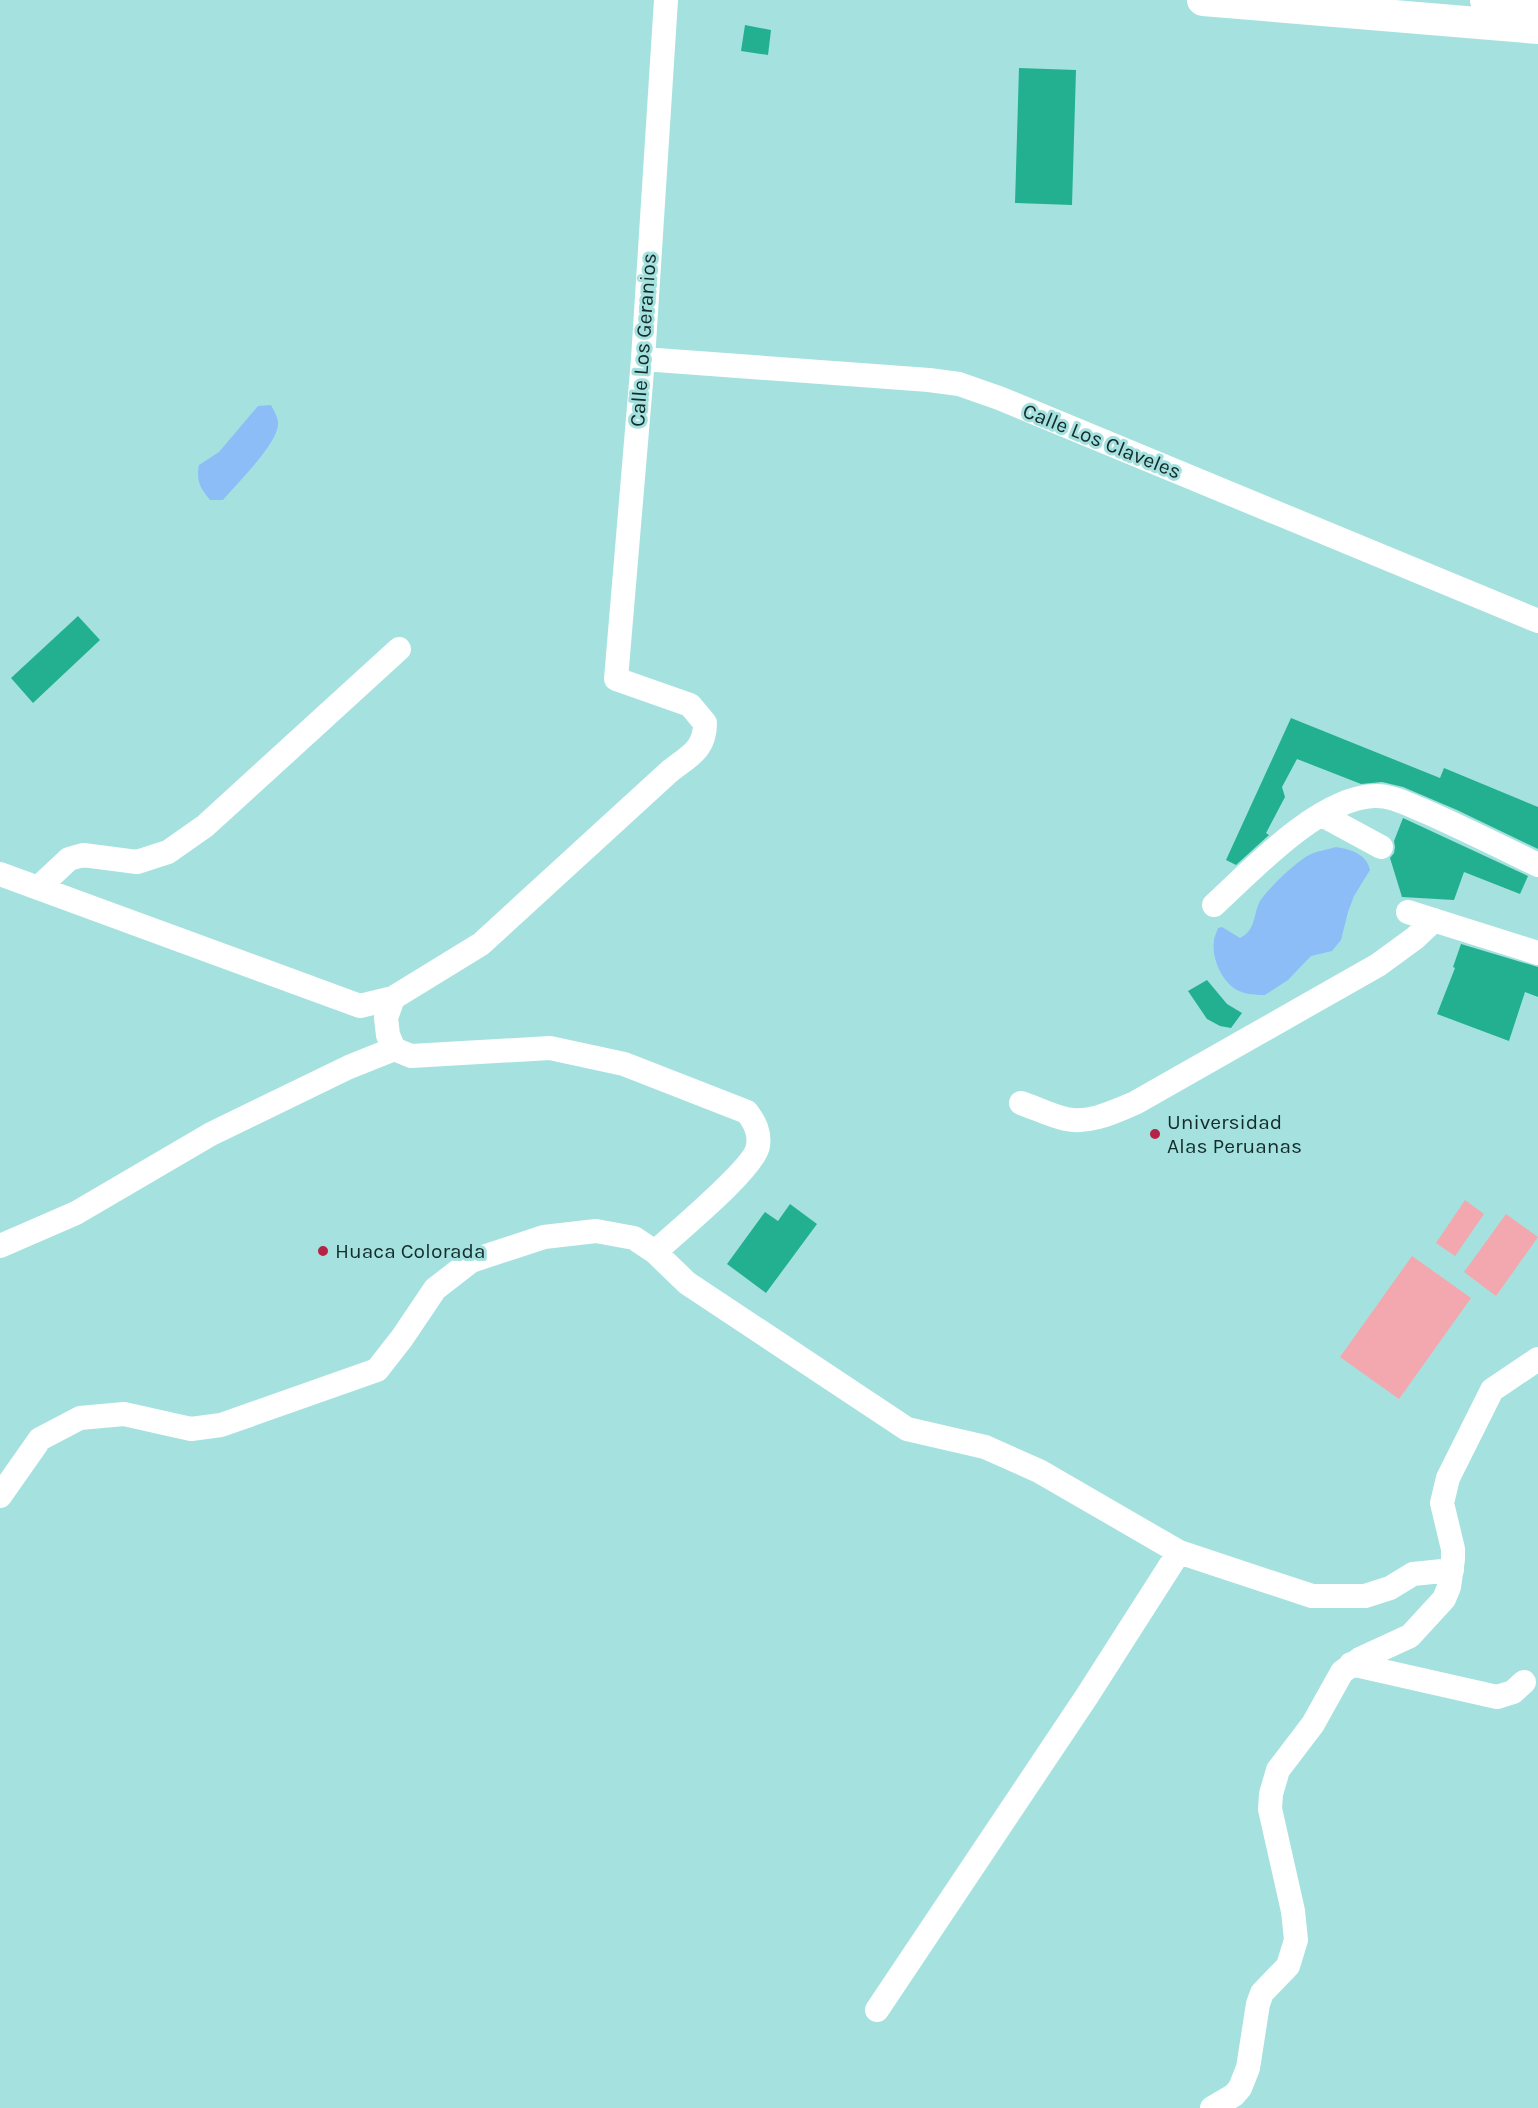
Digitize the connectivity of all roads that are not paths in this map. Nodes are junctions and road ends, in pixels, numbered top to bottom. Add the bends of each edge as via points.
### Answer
1 (666, 0) edge
2 (1203, 0) edge
3 (1486, 0) edge
4 (1533, 9) edge
5 (643, 359) junction
6 (1538, 621) edge
7 (399, 649) dead end
8 (1322, 815) junction
9 (1381, 847) dead end
10 (1538, 865) edge
11 (0, 874) edge
12 (38, 888) junction
13 (1214, 905) dead end
14 (1408, 912) dead end
15 (1434, 920) junction
16 (1538, 953) edge
17 (393, 998) junction
18 (394, 1049) junction
19 (1021, 1103) dead end
20 (0, 1246) edge
21 (655, 1252) junction
22 (1538, 1359) edge
23 (0, 1496) edge
24 (1179, 1552) junction
25 (1452, 1570) junction
26 (1351, 1664) junction
27 (1524, 1682) dead end
28 (877, 2010) dead end
29 (1212, 2108) edge

1 - 5 street, Calle Los Geranios
2 - 4 main road
3 - 4 main road
5 - 6 street, Calle Los Claveles via 959,384
5 - 17 street, Calle Los Geranios via 616,680 690,705 705,723 705,737 698,749 481,944
7 - 12 street via 205,826 168,852 137,862 83,855 69,859
8 - 9 street
8 - 10 street via 1361,797 1376,795 1441,819
8 - 13 street via 1293,833
11 - 12 street
12 - 17 street via 360,1006
14 - 15 street
15 - 16 street
15 - 19 street via 1378,965 1135,1103 1086,1119 1067,1119
17 - 18 street via 386,1018
18 - 20 street via 221,1129 76,1213
18 - 21 street via 411,1056 550,1048 624,1064 747,1112 758,1128 758,1149 732,1182
21 - 23 street via 634,1238 596,1231 544,1237 471,1261 435,1289 377,1370 221,1425 191,1429 124,1414 80,1418 40,1439
21 - 24 street via 687,1283 907,1429 985,1447 1039,1471
22 - 25 street via 1492,1390 1448,1478 1442,1503 1453,1549
24 - 25 street via 1312,1596 1365,1596 1390,1588 1413,1574
24 - 28 street
25 - 26 street via 1444,1599 1410,1636
26 - 27 street via 1497,1697 1513,1692
26 - 29 street via 1342,1672 1273,1783 1270,1809 1296,1940 1288,1966 1262,1993 1248,2068 1240,2088

